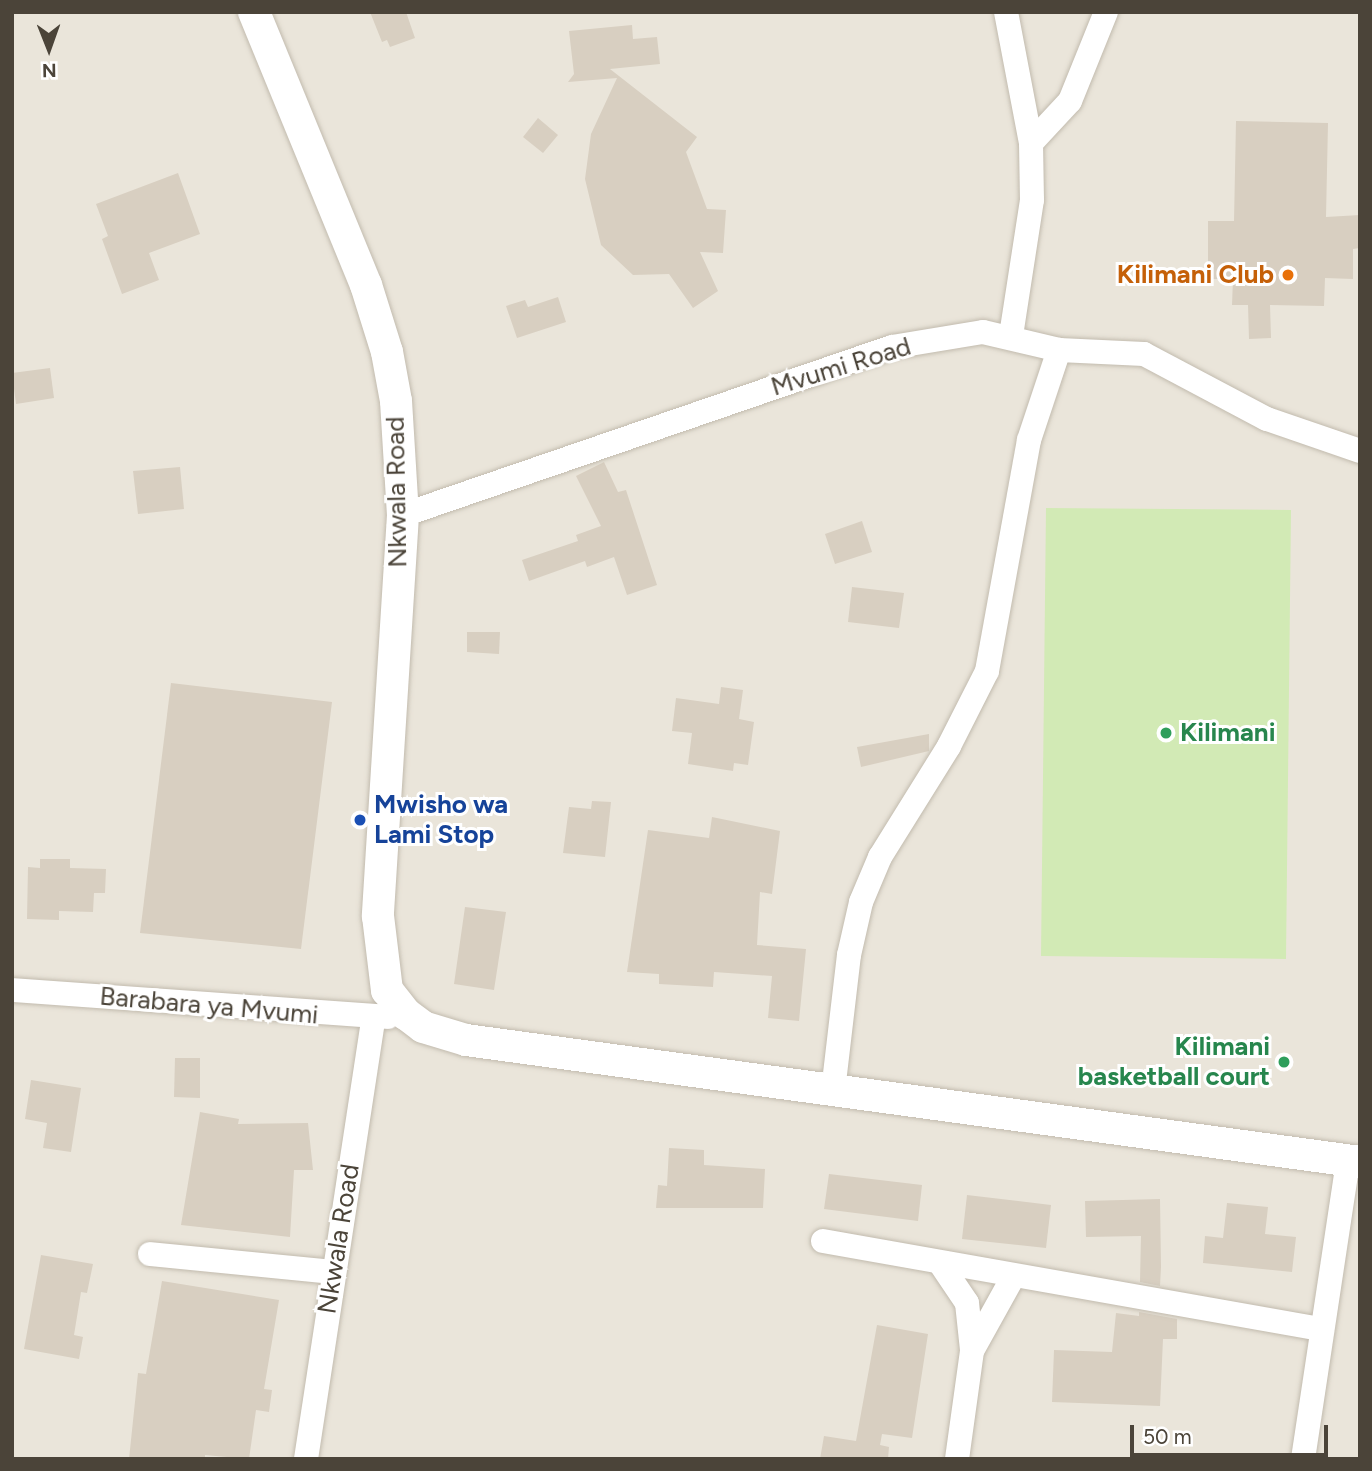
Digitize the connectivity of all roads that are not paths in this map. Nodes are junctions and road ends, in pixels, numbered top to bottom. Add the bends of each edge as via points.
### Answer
1 (254, 12) edge
2 (1006, 12) edge
3 (1106, 12) edge
4 (1031, 143) junction
5 (1011, 336) junction
6 (1059, 350) junction
7 (1360, 452) edge
8 (402, 516) junction
9 (12, 990) edge
10 (389, 1010) junction
11 (833, 1091) junction
12 (1354, 1161) edge
13 (822, 1241) dead end
14 (150, 1254) dead end
15 (940, 1263) junction
16 (334, 1272) junction
17 (1013, 1277) junction
18 (1320, 1329) junction
19 (972, 1351) junction
20 (306, 1459) edge
21 (957, 1459) edge
22 (1303, 1459) edge

1 - 8 street, Nkwala Road via 366,285 387,352 396,401
2 - 4 street
3 - 4 street via 1070,101
4 - 5 street via 1028,247
5 - 6 street, Mvumi Road
5 - 8 street, Mvumi Road via 984,332 892,347
6 - 7 street, Mvumi Road via 1144,354 1267,419
6 - 11 street via 1029,440 987,671 949,746 880,856 861,902
8 - 10 street, Nkwala Road via 378,916
9 - 10 street, Barabara ya Mvumi
10 - 11 street via 466,1040
10 - 16 street, Nkwala Road
11 - 12 street
12 - 18 street
13 - 15 street
14 - 16 street
15 - 17 street
15 - 19 street via 967,1303
16 - 20 street, Nkwala Road
17 - 18 street
17 - 19 street
18 - 22 street
19 - 21 street

